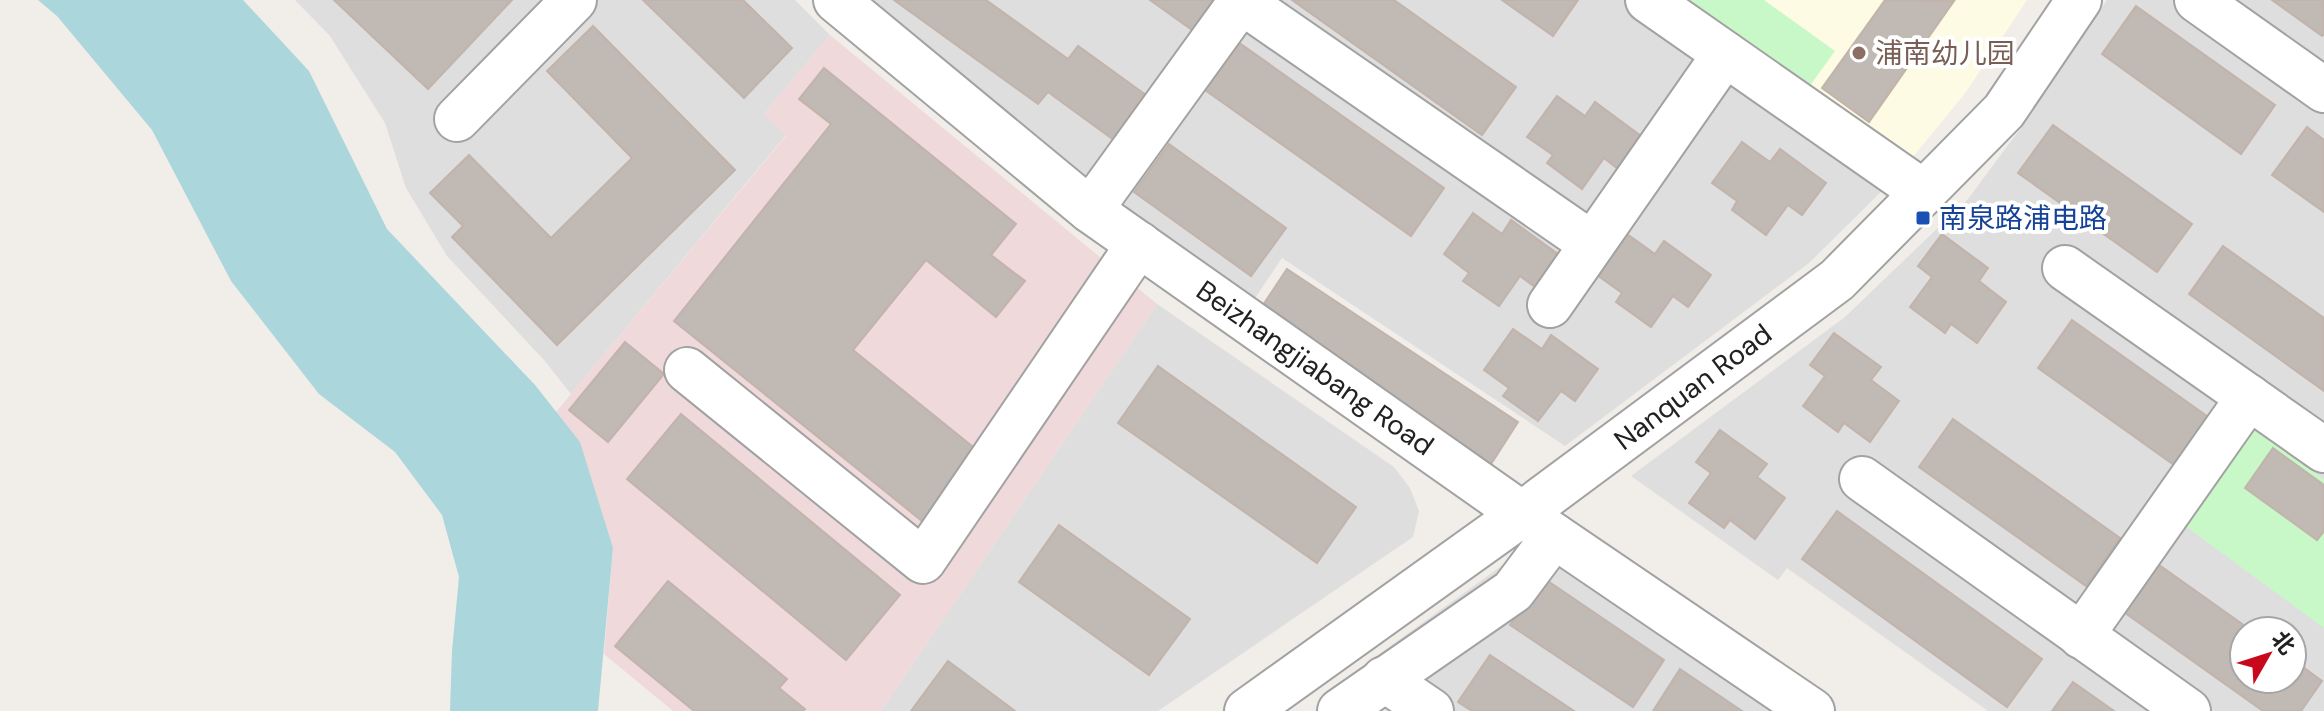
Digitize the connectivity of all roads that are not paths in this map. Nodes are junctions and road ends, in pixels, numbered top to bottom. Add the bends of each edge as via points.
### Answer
1 (574, 0) edge
2 (836, 0) edge
3 (1648, 0) edge
4 (2079, 0) edge
5 (2197, 0) edge
6 (1241, 1) edge
7 (1725, 54) junction
8 (2324, 90) edge
9 (457, 119) dead end
10 (1923, 192) junction
11 (1090, 210) junction
12 (1139, 244) junction
13 (1592, 244) junction
14 (2065, 268) dead end
15 (1550, 305) dead end
16 (687, 370) dead end
17 (2249, 397) junction
18 (2323, 446) edge
19 (1862, 479) dead end
20 (1538, 525) junction
21 (2081, 636) junction
22 (1384, 679) junction
23 (1247, 711) edge
24 (1340, 711) edge
25 (1431, 711) edge
26 (1812, 711) edge
27 (2188, 711) edge

1 - 9 street
2 - 11 street, Beizhangjiabang Road
3 - 7 street
4 - 10 street, Nanquan Road via 2004,111
5 - 8 street
6 - 11 street
6 - 13 street
7 - 10 street
7 - 13 street
10 - 20 street, Nanquan Road via 1837,280
11 - 12 street, Beizhangjiabang Road
12 - 16 street via 923,561
12 - 20 street, Beizhangjiabang Road
13 - 15 street
14 - 17 street
17 - 18 street
17 - 21 street
19 - 21 street
20 - 22 street via 1513,591
20 - 23 street, Nanquan Road
20 - 26 street, Beizhangjiabang Road
21 - 27 street
22 - 24 street
22 - 25 street

